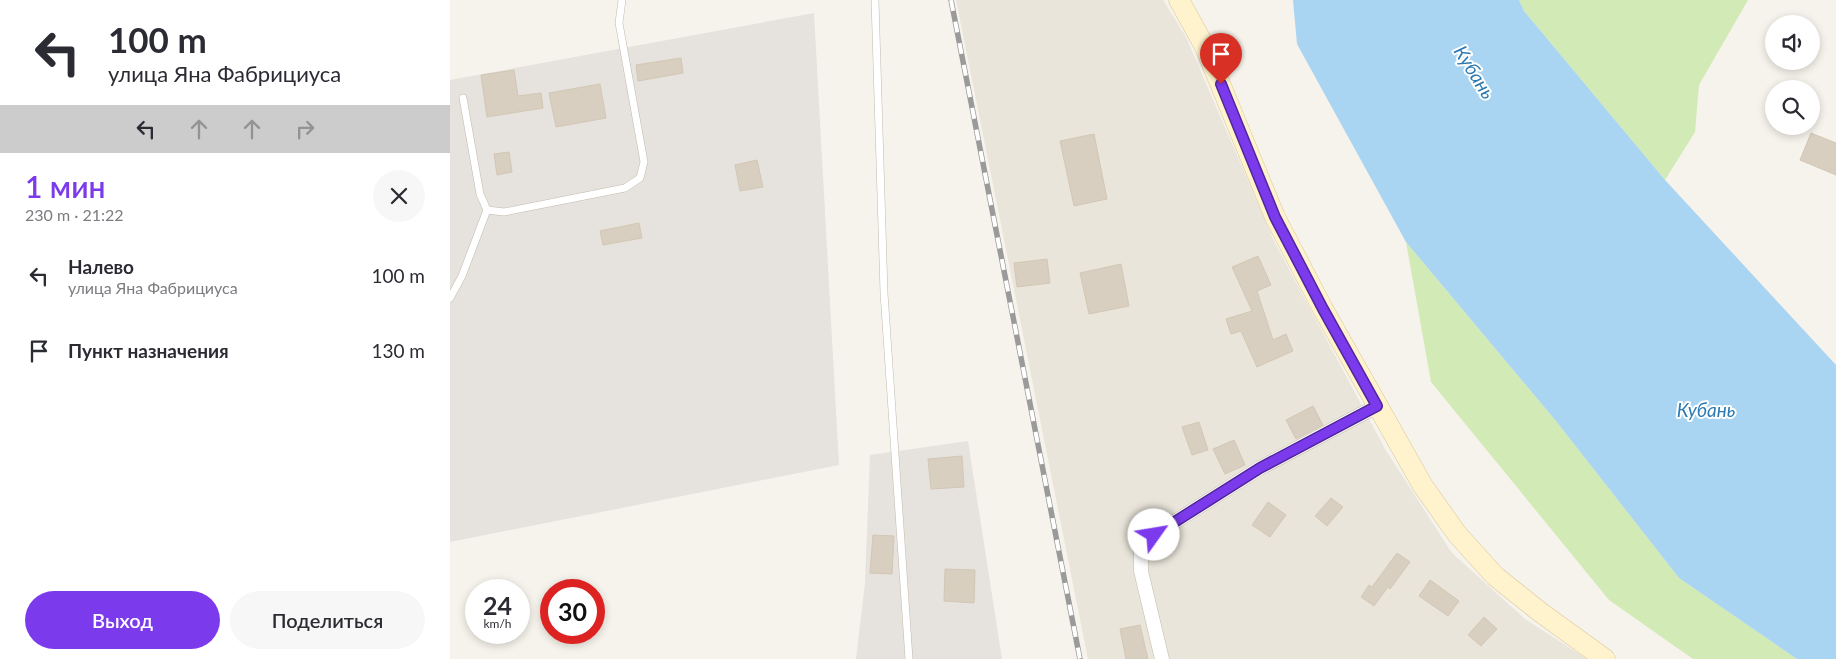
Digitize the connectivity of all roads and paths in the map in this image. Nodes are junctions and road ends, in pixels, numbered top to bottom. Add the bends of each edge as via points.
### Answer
1 (622, 0) edge
2 (876, 0) edge
3 (1179, 0) edge
4 (463, 98) dead end
5 (486, 210) junction
6 (450, 298) edge
7 (1377, 406) junction
8 (909, 659) edge
9 (1162, 659) edge
10 (1605, 659) edge

1 - 5 lane via 619,23 644,162 640,178 625,188 504,212
2 - 8 lane via 884,293
3 - 7 street via 1206,47 1275,217
4 - 5 lane via 480,194
5 - 6 lane via 462,276
7 - 9 street via 1260,468 1154,535 1142,550 1141,571
7 - 10 street via 1423,486 1463,541 1495,576

